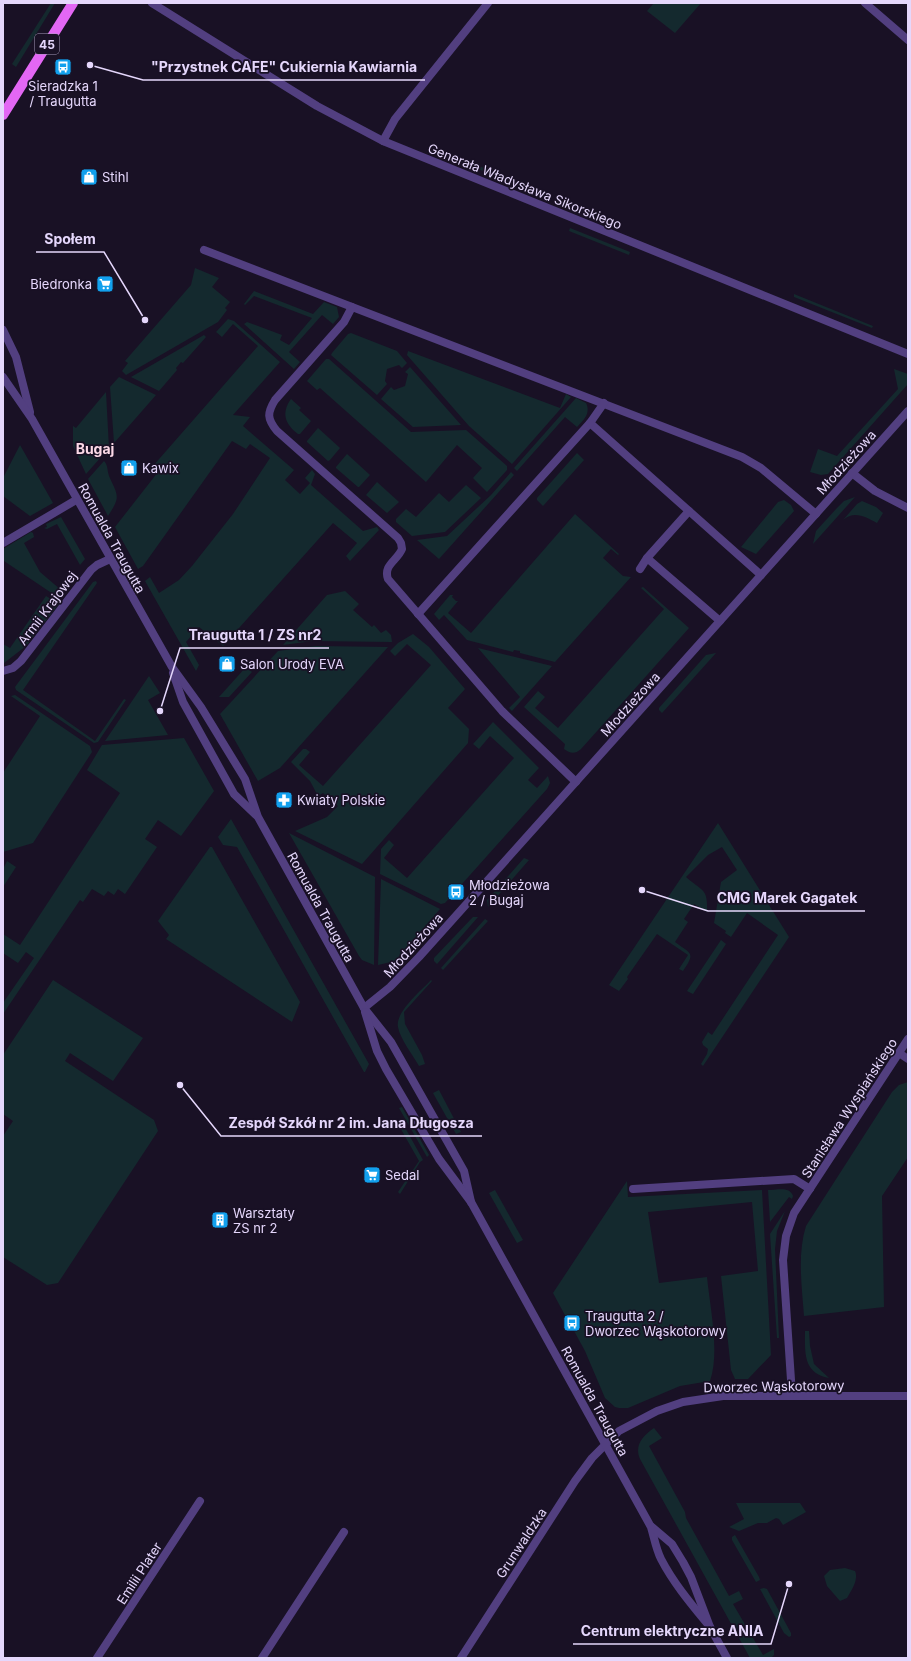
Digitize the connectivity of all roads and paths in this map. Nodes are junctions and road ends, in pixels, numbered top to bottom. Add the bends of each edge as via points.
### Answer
1 (73, 3) edge
2 (152, 3) edge
3 (488, 3) edge
4 (865, 3) edge
5 (908, 40) edge
6 (3, 115) edge
7 (383, 141) junction
8 (204, 250) dead end
9 (352, 307) junction
10 (3, 330) edge
11 (908, 354) edge
12 (3, 377) edge
13 (604, 403) junction
14 (908, 411) edge
15 (32, 419) junction
16 (590, 423) junction
17 (852, 473) junction
18 (76, 500) junction
19 (908, 508) edge
20 (689, 511) junction
21 (816, 514) junction
22 (3, 543) edge
23 (647, 558) junction
24 (110, 559) junction
25 (640, 569) dead end
26 (761, 575) junction
27 (418, 614) junction
28 (720, 621) junction
29 (172, 667) junction
30 (3, 671) edge
31 (576, 782) junction
32 (258, 817) junction
33 (364, 1008) junction
34 (908, 1039) edge
35 (899, 1053) junction
36 (908, 1058) edge
37 (633, 1190) dead end
38 (810, 1190) junction
39 (471, 1202) junction
40 (792, 1395) junction
41 (908, 1396) edge
42 (605, 1444) junction
43 (200, 1501) dead end
44 (651, 1527) junction
45 (344, 1532) dead end
46 (710, 1627) junction
47 (97, 1658) edge
48 (262, 1658) edge
49 (461, 1658) edge
50 (727, 1658) edge

1 - 6 main road, 45
2 - 7 street, Generała Władysława Sikorskiego via 317,106
3 - 7 street via 394,119
4 - 5 street
7 - 11 street, Generała Władysława Sikorskiego
8 - 9 street
9 - 13 street
9 - 27 street via 344,322 270,408 270,424 398,538 402,549 386,575
10 - 15 street, Romualda Traugutta via 16,357
12 - 15 street, Romualda Traugutta
13 - 16 street
13 - 21 street via 742,457 761,468
14 - 17 street, Młodzieżowa
15 - 18 street, Romualda Traugutta
16 - 20 street
16 - 27 street
17 - 19 street via 875,491
17 - 21 street, Młodzieżowa
18 - 22 street
18 - 24 street, Romualda Traugutta
20 - 23 street
20 - 26 street
21 - 26 street, Młodzieżowa
23 - 25 street
23 - 28 street
24 - 29 street, Romualda Traugutta
24 - 30 street, Armii Krajowej via 91,570 21,661 13,668
26 - 28 street, Młodzieżowa
27 - 31 street via 508,718
28 - 31 street, Młodzieżowa
29 - 32 street, Romualda Traugutta via 201,707 245,779
29 - 32 street, Romualda Traugutta via 183,702 234,794
31 - 33 street, Młodzieżowa via 409,968
32 - 33 street, Romualda Traugutta
33 - 39 street, Romualda Traugutta via 377,1051 386,1068 439,1159
33 - 39 street, Romualda Traugutta via 392,1042 464,1171
34 - 35 street, Stanisława Wyspiańskiego
35 - 36 street
35 - 38 street, Stanisława Wyspiańskiego
37 - 38 street, Stanisława Wyspiańskiego via 794,1179
38 - 40 street, Stanisława Wyspiańskiego via 794,1213 786,1236 783,1260
39 - 42 street, Romualda Traugutta
40 - 41 street, Dworzec Wąskotorowy
40 - 42 street, Dworzec Wąskotorowy via 714,1397 683,1402 634,1422
42 - 44 street, Romualda Traugutta
42 - 49 street, Grunwaldzka via 575,1481
43 - 47 street, Emilii Plater
44 - 46 street, Romualda Traugutta via 661,1558 668,1570 681,1592
44 - 46 street, Romualda Traugutta via 672,1544 683,1562
45 - 48 street
46 - 50 street, Romualda Traugutta

